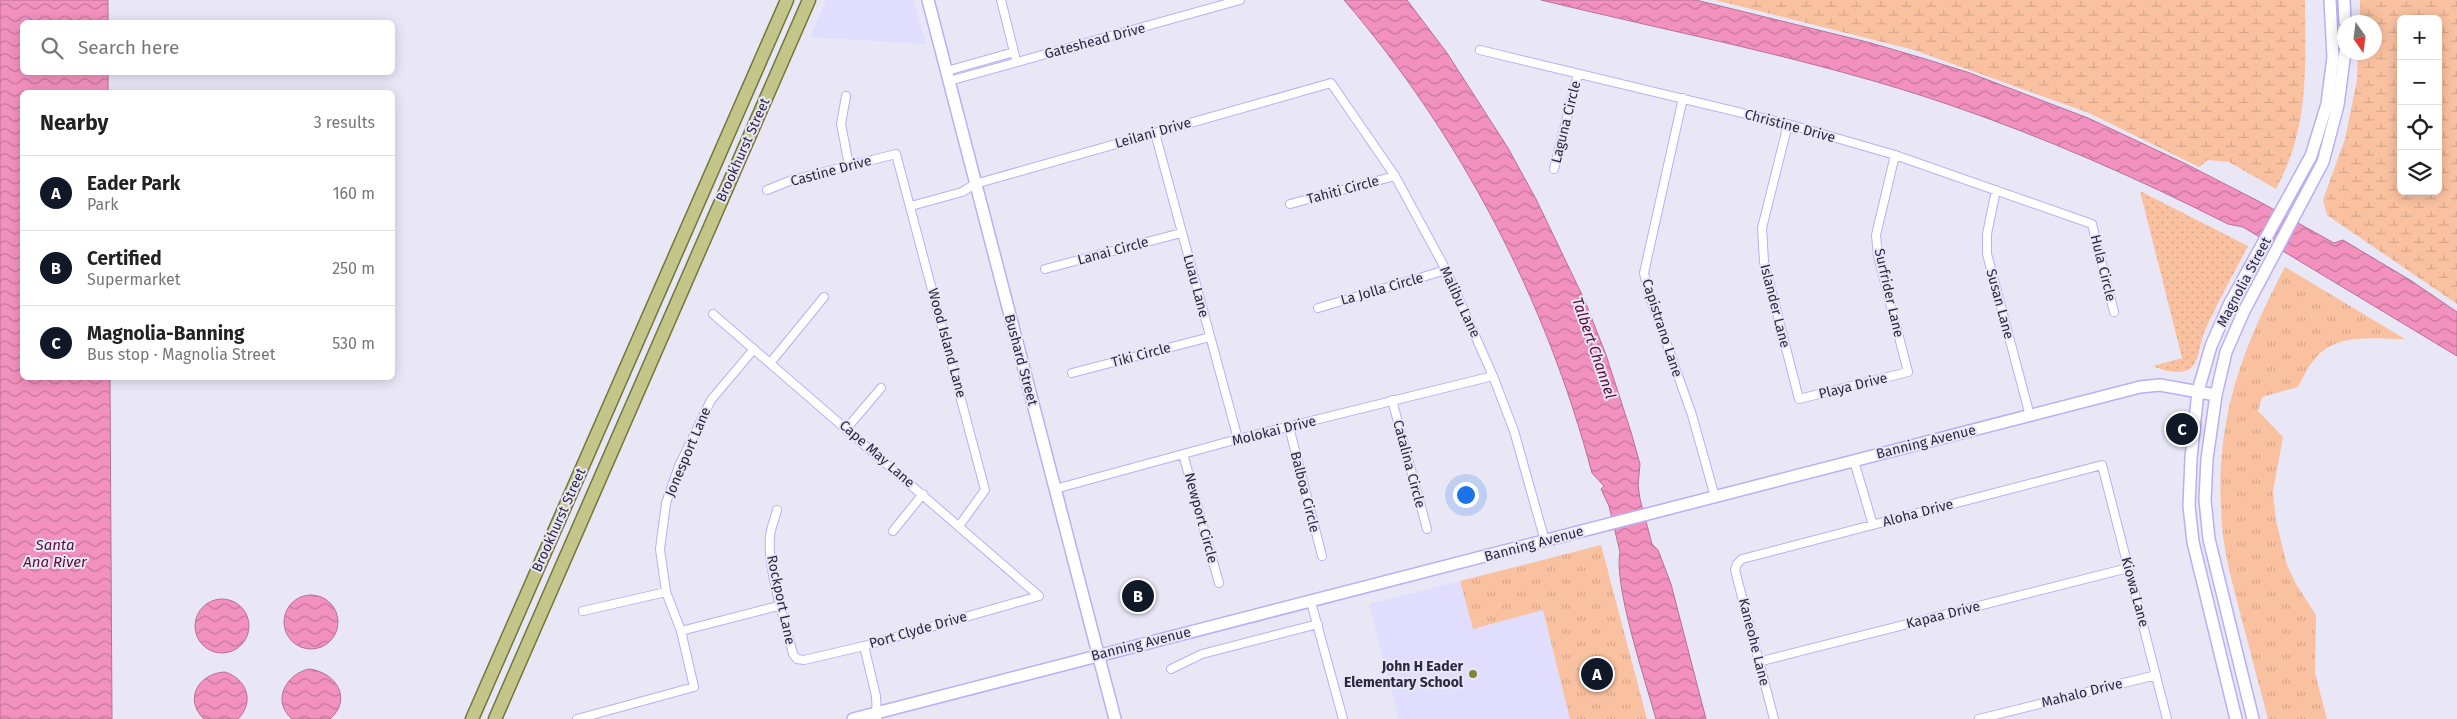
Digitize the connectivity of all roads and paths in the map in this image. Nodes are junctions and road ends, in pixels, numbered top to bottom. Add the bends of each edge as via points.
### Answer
1 (788, 0) edge
2 (809, 0) edge
3 (928, 0) edge
4 (1001, 0) edge
5 (2330, 0) edge
6 (2344, 0) edge
7 (1238, 1) edge
8 (2345, 15) edge
9 (1480, 50) dead end
10 (1014, 52) junction
11 (2344, 60) edge
12 (1017, 63) junction
13 (1578, 74) junction
14 (948, 76) junction
15 (1331, 83) joint
16 (846, 96) dead end
17 (1683, 98) junction
18 (1788, 124) junction
19 (1155, 133) junction
20 (896, 154) joint
21 (1895, 155) junction
22 (849, 165) junction
23 (1554, 169) dead end
24 (1395, 176) junction
25 (976, 184) junction
26 (767, 190) dead end
27 (1996, 190) junction
28 (1290, 204) dead end
29 (911, 206) junction
30 (2092, 224) joint
31 (1181, 233) junction
32 (1045, 269) dead end
33 (1446, 270) junction
34 (824, 297) dead end
35 (1318, 308) dead end
36 (2114, 312) dead end
37 (714, 314) dead end
38 (646, 320) junction
39 (664, 328) junction
40 (1210, 337) junction
41 (754, 349) junction
42 (771, 362) junction
43 (1908, 372) joint
44 (1072, 373) dead end
45 (1493, 376) junction
46 (881, 388) dead end
47 (2198, 391) junction
48 (2216, 395) junction
49 (1799, 399) joint
50 (1392, 400) junction
51 (2030, 416) junction
52 (1289, 427) junction
53 (847, 428) junction
54 (1238, 439) junction
55 (1183, 454) junction
56 (1854, 461) junction
57 (2102, 466) joint
58 (1055, 489) junction
59 (923, 494) junction
60 (1715, 497) junction
61 (778, 510) dead end
62 (1873, 525) junction
63 (959, 526) junction
64 (1427, 529) dead end
65 (893, 531) dead end
66 (1545, 541) junction
67 (1322, 556) dead end
68 (1737, 564) joint
69 (2128, 568) junction
70 (1218, 583) dead end
71 (666, 592) junction
72 (1039, 596) joint
73 (1311, 602) junction
74 (782, 605) junction
75 (583, 611) dead end
76 (1318, 624) junction
77 (681, 631) junction
78 (864, 646) junction
79 (1098, 656) junction
80 (797, 660) joint
81 (1758, 662) junction
82 (1171, 669) dead end
83 (2156, 675) junction
84 (877, 716) edge
85 (472, 719) edge
86 (495, 719) edge
87 (577, 719) edge
88 (853, 719) edge
89 (1115, 719) edge
90 (1343, 719) edge
91 (1774, 719) edge
92 (1979, 719) edge
93 (2168, 719) edge
94 (2236, 719) edge
95 (2253, 719) edge

1 - 38 main road, Brookhurst Street
2 - 39 main road, Brookhurst Street
3 - 14 street, Bushard Street
4 - 10 street
5 - 47 street, Magnolia Street via 2333,57 2327,104 2311,156 2229,304 2211,346
6 - 8 street
7 - 12 street, Gateshead Drive
9 - 13 street, Christine Drive
10 - 12 street
10 - 14 street
11 - 48 street, Magnolia Street via 2323,162 2244,311 2226,352
12 - 14 street, Gateshead Drive
13 - 17 street, Christine Drive
13 - 23 street, Laguna Circle
14 - 25 street, Bushard Street
15 - 19 street, Leilani Drive
15 - 24 street, Malibu Lane
16 - 22 street via 841,124
17 - 18 street, Christine Drive
17 - 60 street, Capistrano Lane via 1644,274 1692,415
18 - 21 street, Christine Drive
18 - 49 street, Islander Lane via 1762,228 1764,262
19 - 25 street, Leilani Drive
19 - 31 street, Luau Lane
20 - 22 street, Castine Drive
20 - 29 street, Wood Island Lane
21 - 27 street, Christine Drive
21 - 43 street, Surfrider Lane via 1876,235 1878,256
22 - 26 street, Castine Drive
24 - 28 street, Tahiti Circle
24 - 33 street, Malibu Lane
25 - 29 street, Leilani Drive via 962,192
25 - 58 street, Bushard Street
27 - 30 street, Christine Drive
27 - 51 street, Susan Lane via 1987,234 1987,254
29 - 63 street, Wood Island Lane via 986,490
30 - 36 street, Hula Circle
31 - 32 street, Lanai Circle
31 - 40 street, Luau Lane
33 - 35 street, La Jolla Circle
33 - 45 street, Malibu Lane
34 - 42 street
37 - 41 street, Cape May Lane
38 - 39 main road
38 - 85 main road, Brookhurst Street
39 - 86 main road, Brookhurst Street
40 - 44 street, Tiki Circle
40 - 54 street, Luau Lane
41 - 42 street, Cape May Lane
41 - 71 street, Jonesport Lane via 711,400 679,466 666,503 660,549
42 - 53 street, Cape May Lane
43 - 49 street, Playa Drive
45 - 50 street, Molokai Drive
45 - 66 street, Malibu Lane via 1514,431
46 - 53 street
47 - 48 street, Banning Avenue
47 - 51 street, Banning Avenue via 2160,385 2140,387
47 - 94 street, Magnolia Street via 2189,506 2193,542
48 - 95 street, Magnolia Street via 2204,500 2211,549
50 - 52 street, Molokai Drive
50 - 64 street, Catalina Circle
51 - 56 street, Banning Avenue
52 - 54 street, Molokai Drive
52 - 67 street, Balboa Circle
53 - 59 street, Cape May Lane
54 - 55 street, Molokai Drive
55 - 58 street, Molokai Drive
55 - 70 street, Newport Circle
56 - 60 street, Banning Avenue
56 - 62 street
57 - 62 street, Aloha Drive
57 - 69 street, Kiowa Lane
58 - 79 street, Bushard Street
59 - 63 street, Cape May Lane
59 - 65 street
60 - 66 street, Banning Avenue
61 - 74 street, Rockport Lane via 770,534 770,553
62 - 68 street, Aloha Drive via 1742,559
63 - 72 street, Cape May Lane
66 - 73 street, Banning Avenue
68 - 81 street, Kaneohe Lane via 1735,570
69 - 81 street, Kapaa Drive
69 - 83 street, Kiowa Lane
71 - 75 street
71 - 77 street, Jonesport Lane
72 - 78 street, Port Clyde Drive
73 - 76 street
73 - 79 street, Banning Avenue
74 - 77 street
74 - 80 street, Rockport Lane
76 - 82 street, Banning Avenue via 1202,654
76 - 90 street
77 - 87 street, Jonesport Lane via 694,687
78 - 80 street, Port Clyde Drive
78 - 84 street via 876,696
79 - 84 street, Banning Avenue
79 - 89 street, Bushard Street
81 - 91 street, Kaneohe Lane
83 - 92 street, Mahalo Drive
83 - 93 street, Kiowa Lane
84 - 88 street, Banning Avenue

